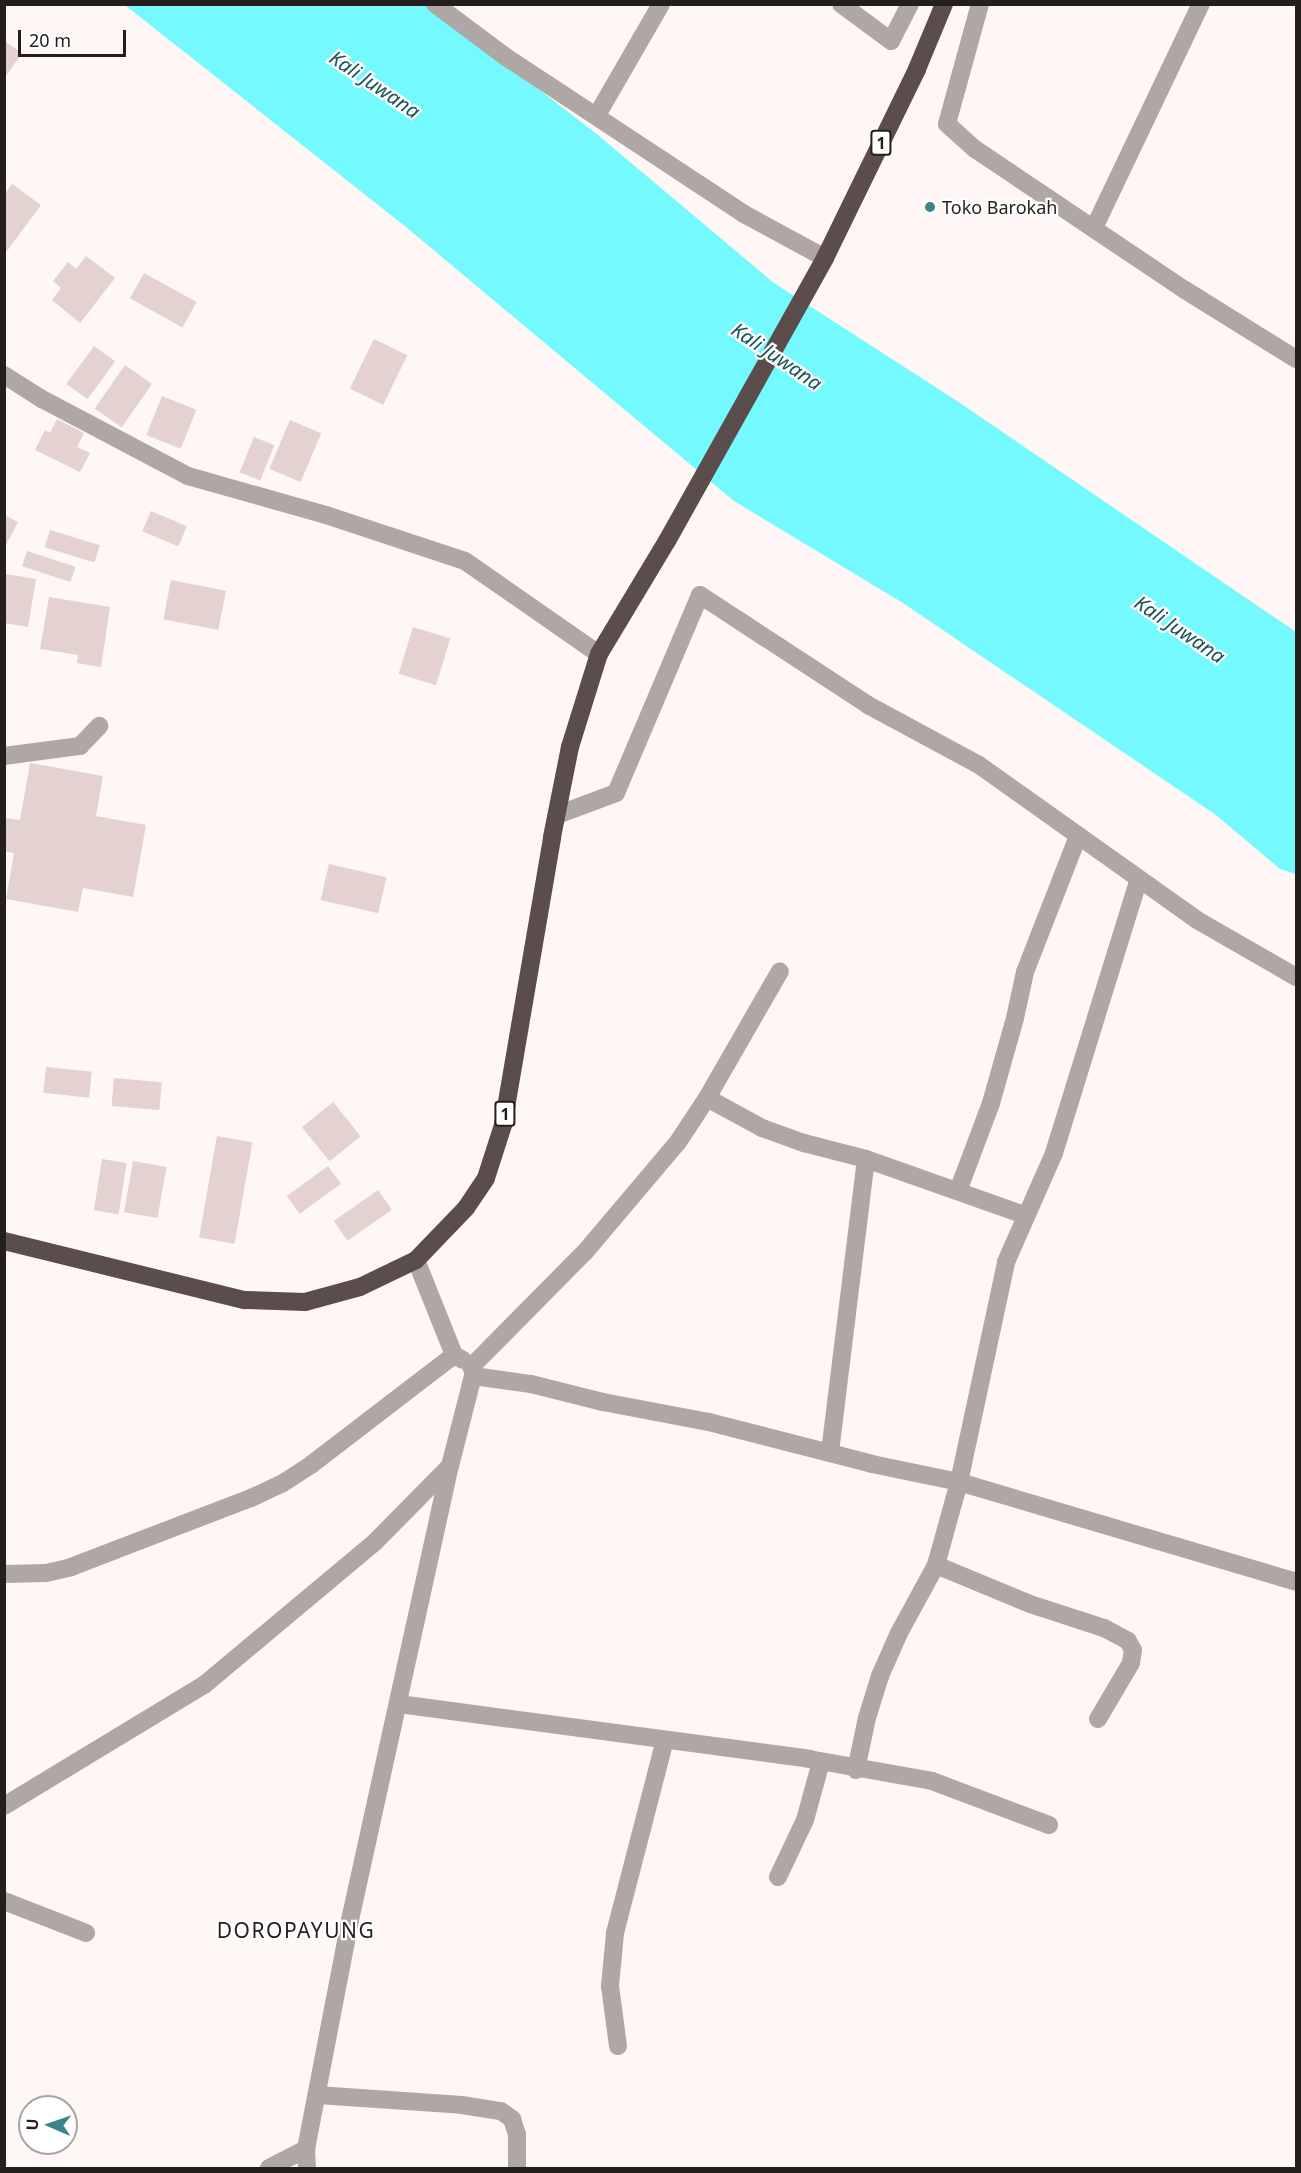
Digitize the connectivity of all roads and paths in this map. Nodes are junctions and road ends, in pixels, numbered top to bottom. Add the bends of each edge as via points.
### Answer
1 (435, 4) edge
2 (661, 4) edge
3 (841, 4) edge
4 (910, 4) edge
5 (944, 4) edge
6 (980, 4) edge
7 (1201, 4) edge
8 (597, 115) junction
9 (1094, 228) junction
10 (825, 258) junction
11 (1296, 358) edge
12 (4, 375) edge
13 (599, 654) junction
14 (99, 726) dead end
15 (4, 756) edge
16 (557, 815) junction
17 (1078, 837) junction
18 (1139, 879) junction
19 (780, 971) dead end
20 (1296, 977) edge
21 (707, 1098) junction
22 (866, 1159) junction
23 (958, 1191) junction
24 (1024, 1215) junction
25 (4, 1241) edge
26 (416, 1260) junction
27 (454, 1355) junction
28 (472, 1372) junction
29 (830, 1452) junction
30 (450, 1466) junction
31 (959, 1482) junction
32 (936, 1564) junction
33 (4, 1574) edge
34 (1296, 1582) edge
35 (399, 1704) junction
36 (1098, 1719) dead end
37 (665, 1740) junction
38 (821, 1762) junction
39 (856, 1770) junction
40 (4, 1806) edge
41 (1049, 1825) dead end
42 (778, 1877) dead end
43 (4, 1901) edge
44 (86, 1933) dead end
45 (618, 2046) dead end
46 (317, 2095) junction
47 (306, 2149) junction
48 (269, 2169) edge
49 (307, 2169) edge
50 (516, 2169) edge

1 - 8 street via 506,57
2 - 8 street
3 - 4 street via 891,41
5 - 10 highway, 1 via 917,69
6 - 9 street via 946,124 975,149
7 - 9 street
8 - 10 street via 744,214
9 - 11 street
10 - 13 highway, 1 via 667,541
12 - 13 street via 188,476 326,515 465,561
13 - 16 highway, 1 via 570,747
14 - 15 street via 80,746
16 - 17 street via 616,793 700,595 868,705 979,765
16 - 26 highway, 1 via 504,1125 486,1178 466,1208
17 - 18 street
17 - 23 street via 1024,972 991,1103
18 - 20 street via 1197,920
18 - 24 street via 1054,1154
19 - 21 street
21 - 22 street via 762,1128
21 - 28 street via 678,1142 585,1252
22 - 23 street
22 - 29 street
23 - 24 street
24 - 31 street via 1006,1262
25 - 26 highway, 1 via 245,1300 306,1302 360,1287
26 - 27 street
27 - 28 street
27 - 33 street via 283,1483 71,1567 46,1574
28 - 29 street
28 - 30 street
29 - 31 street
30 - 35 street
30 - 40 street via 376,1541 204,1685
31 - 32 street
31 - 34 street
32 - 36 street via 1030,1604 1104,1628 1128,1641 1133,1650 1131,1663
32 - 39 street via 880,1676
35 - 37 street
35 - 46 street via 350,1920
37 - 38 street
37 - 45 street via 615,1933 610,1986
38 - 39 street
38 - 42 street via 806,1820
39 - 41 street via 932,1781
43 - 44 street
46 - 47 street
46 - 50 street via 462,2105 501,2112 512,2119 517,2134
47 - 48 street
47 - 49 street

